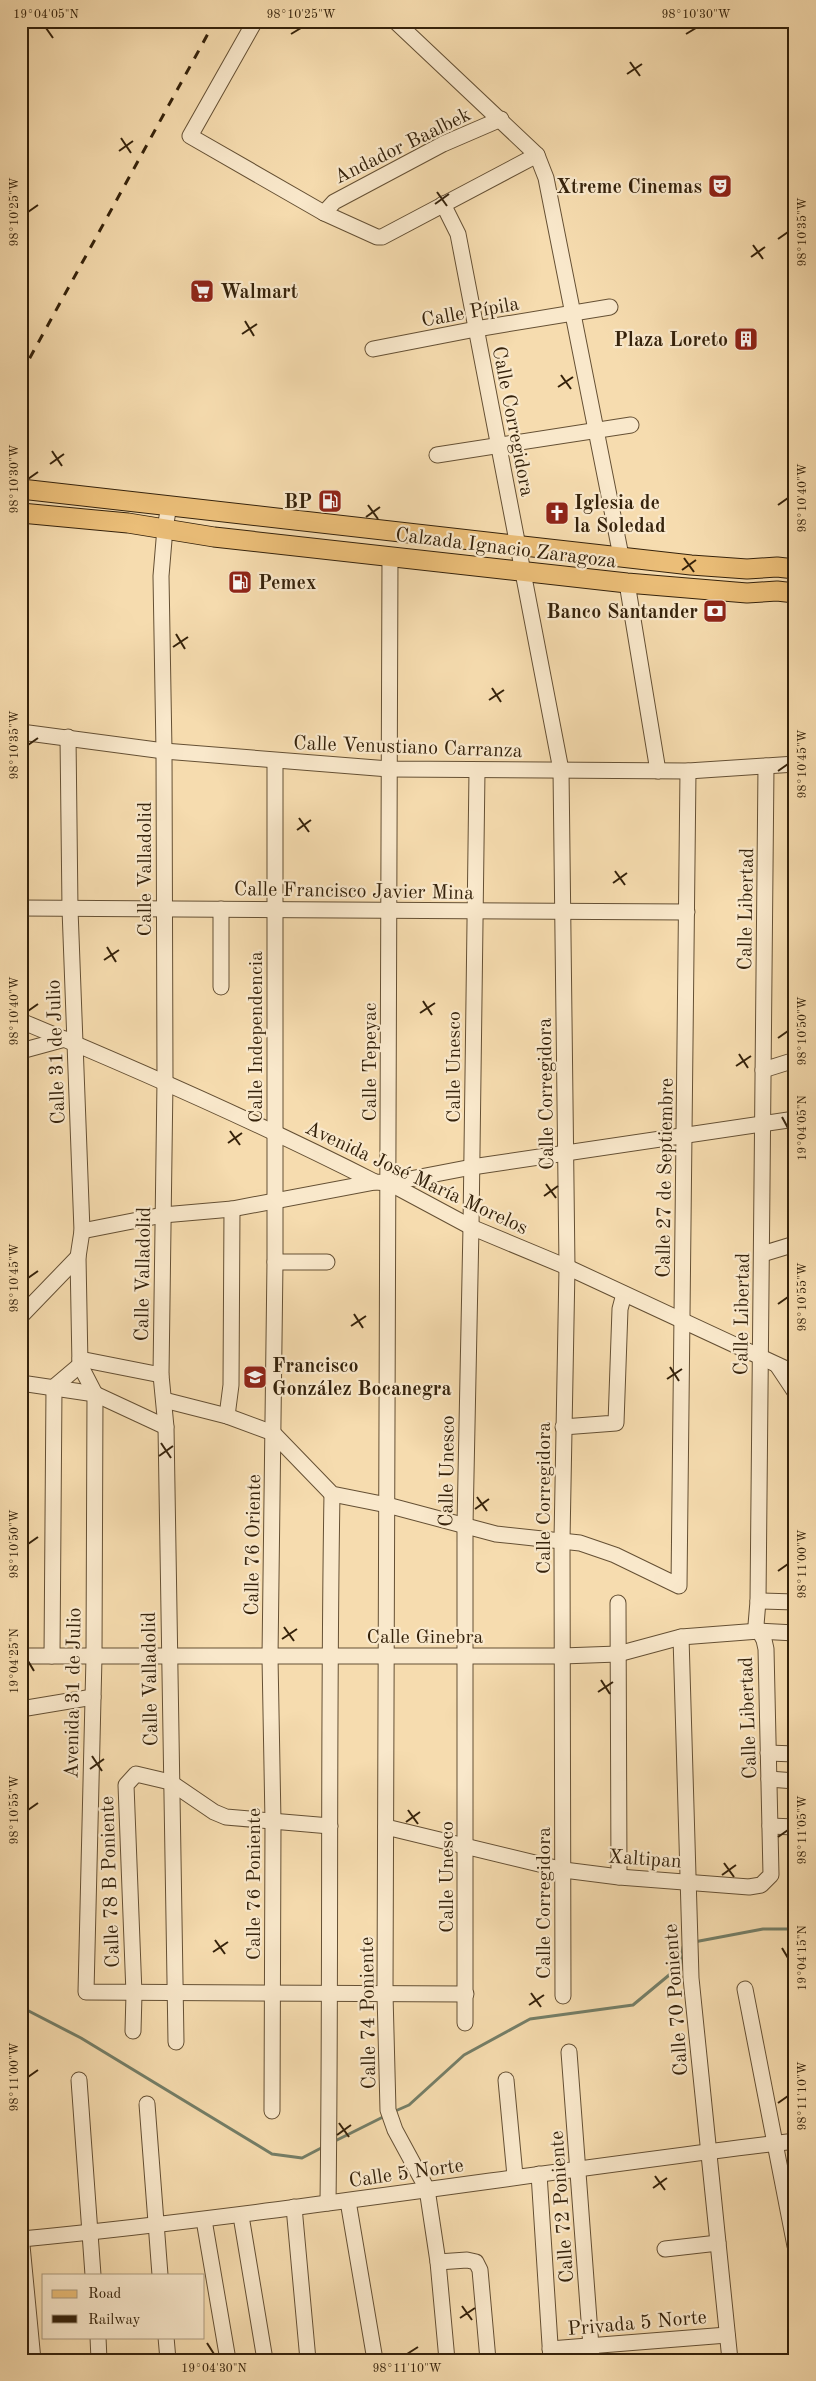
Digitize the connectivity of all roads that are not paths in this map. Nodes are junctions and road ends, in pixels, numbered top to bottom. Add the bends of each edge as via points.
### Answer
1 (255, 21) edge
2 (395, 21) edge
3 (501, 119) junction
4 (537, 155) junction
5 (443, 204) junction
6 (324, 213) junction
7 (610, 307) dead end
8 (574, 314) junction
9 (476, 329) junction
10 (372, 349) dead end
11 (631, 425) dead end
12 (598, 430) junction
13 (499, 444) junction
14 (437, 455) dead end
15 (21, 489) edge
16 (164, 505) junction
17 (21, 513) edge
18 (128, 523) junction
19 (165, 528) junction
20 (517, 545) junction
21 (390, 556) junction
22 (621, 556) junction
23 (795, 569) edge
24 (521, 570) junction
25 (747, 570) junction
26 (795, 580) edge
27 (627, 584) junction
28 (747, 593) junction
29 (795, 593) edge
30 (795, 604) edge
31 (21, 732) edge
32 (68, 738) junction
33 (164, 751) junction
34 (275, 762) junction
35 (795, 764) edge
36 (766, 766) junction
37 (389, 769) junction
38 (561, 770) junction
39 (476, 771) junction
40 (658, 771) junction
41 (688, 771) junction
42 (21, 908) edge
43 (275, 908) junction
44 (70, 909) junction
45 (221, 909) junction
46 (164, 910) junction
47 (390, 910) junction
48 (474, 912) junction
49 (563, 912) junction
50 (687, 912) junction
51 (221, 987) dead end
52 (21, 1021) edge
53 (70, 1040) junction
54 (21, 1051) edge
55 (795, 1060) edge
56 (763, 1070) junction
57 (165, 1081) junction
58 (795, 1119) edge
59 (764, 1124) junction
60 (276, 1132) junction
61 (685, 1136) junction
62 (566, 1153) junction
63 (472, 1167) junction
64 (382, 1182) junction
65 (275, 1201) junction
66 (232, 1209) junction
67 (163, 1215) junction
68 (471, 1227) junction
69 (82, 1231) junction
70 (795, 1244) edge
71 (762, 1254) junction
72 (78, 1257) junction
73 (275, 1262) junction
74 (327, 1262) dead end
75 (567, 1267) junction
76 (624, 1294) junction
77 (21, 1316) edge
78 (681, 1320) junction
79 (761, 1358) junction
80 (80, 1362) junction
81 (777, 1365) junction
82 (795, 1373) edge
83 (160, 1375) junction
84 (21, 1383) edge
85 (54, 1387) junction
86 (795, 1392) edge
87 (95, 1394) junction
88 (164, 1400) junction
89 (227, 1416) junction
90 (166, 1427) junction
91 (563, 1427) junction
92 (273, 1433) junction
93 (332, 1494) junction
94 (387, 1505) junction
95 (465, 1525) junction
96 (562, 1540) junction
97 (758, 1601) junction
98 (795, 1602) edge
99 (618, 1603) dead end
100 (759, 1630) junction
101 (795, 1633) edge
102 (681, 1637) junction
103 (618, 1654) junction
104 (21, 1656) edge
105 (52, 1656) junction
106 (169, 1656) junction
107 (388, 1656) junction
108 (466, 1656) junction
109 (562, 1656) junction
110 (94, 1657) junction
111 (270, 1657) junction
112 (329, 1657) junction
113 (93, 1697) junction
114 (21, 1709) edge
115 (768, 1754) junction
116 (795, 1754) edge
117 (769, 1779) junction
118 (795, 1781) edge
119 (170, 1782) junction
120 (273, 1822) junction
121 (330, 1826) junction
122 (770, 1826) junction
123 (386, 1827) junction
124 (795, 1827) edge
125 (466, 1847) junction
126 (564, 1870) junction
127 (620, 1877) junction
128 (689, 1881) junction
129 (722, 1885) joint
130 (745, 1989) dead end
131 (134, 1994) junction
132 (176, 1994) junction
133 (273, 1994) junction
134 (331, 1994) junction
135 (385, 1994) junction
136 (466, 1994) junction
137 (563, 1996) dead end
138 (465, 2023) dead end
139 (133, 2031) dead end
140 (176, 2042) dead end
141 (568, 2052) dead end
142 (79, 2080) dead end
143 (506, 2080) dead end
144 (146, 2104) dead end
145 (272, 2111) dead end
146 (795, 2141) edge
147 (776, 2143) junction
148 (708, 2152) junction
149 (578, 2169) junction
150 (539, 2174) junction
151 (515, 2176) junction
152 (427, 2189) junction
153 (348, 2201) junction
154 (328, 2203) junction
155 (294, 2207) junction
156 (241, 2216) junction
157 (204, 2220) junction
158 (156, 2225) junction
159 (90, 2232) junction
160 (21, 2235) edge
161 (22, 2239) edge
162 (718, 2243) junction
163 (795, 2246) edge
164 (666, 2249) dead end
165 (438, 2262) junction
166 (93, 2274) edge
167 (160, 2274) edge
168 (727, 2335) junction
169 (98, 2338) edge
170 (166, 2338) edge
171 (592, 2353) edge
172 (551, 2355) edge
173 (33, 2360) edge
174 (100, 2360) edge
175 (168, 2360) edge
176 (228, 2360) edge
177 (265, 2360) edge
178 (308, 2360) edge
179 (375, 2360) edge
180 (447, 2360) edge
181 (488, 2360) edge
182 (730, 2360) edge

1 - 6 street via 190,136
2 - 3 street
3 - 4 street
3 - 6 street, Andador Baalbek via 442,144 334,202
4 - 5 street
4 - 8 street via 546,178
5 - 6 street via 382,237
5 - 9 street, Calle Corregidora via 458,234
7 - 8 street, Calle Pípila
8 - 9 street, Calle Pípila
8 - 12 street
9 - 10 street, Calle Pípila
9 - 13 street, Calle Corregidora
11 - 12 street
12 - 13 street
12 - 22 street
13 - 14 street
13 - 20 street, Calle Corregidora
15 - 16 main road, Calzada Ignacio Zaragoza
16 - 18 main road
16 - 19 street, Calle Valladolid
16 - 20 main road, Calzada Ignacio Zaragoza
17 - 18 main road, Calzada Ignacio Zaragoza
18 - 19 main road, Calzada Ignacio Zaragoza
19 - 21 main road, Calzada Ignacio Zaragoza via 214,537
19 - 33 street, Calle Valladolid via 161,576
20 - 22 main road, Calzada Ignacio Zaragoza
20 - 24 street, Calle Corregidora
21 - 24 main road, Calzada Ignacio Zaragoza
21 - 37 street, Calle Tepeyac
22 - 25 main road, Calzada Ignacio Zaragoza
23 - 25 main road, Calzada Ignacio Zaragoza
24 - 27 main road, Calzada Ignacio Zaragoza
24 - 38 street, Calle Corregidora
25 - 26 main road, Calzada Ignacio Zaragoza
27 - 28 main road, Calzada Ignacio Zaragoza
27 - 40 street
28 - 29 main road, Calzada Ignacio Zaragoza
28 - 30 main road, Calzada Ignacio Zaragoza
31 - 32 street, Calle Venustiano Carranza
32 - 33 street, Calle Venustiano Carranza
32 - 44 street, Calle 31 de Julio
33 - 34 street, Calle Venustiano Carranza
33 - 46 street, Calle Valladolid
34 - 37 street, Calle Venustiano Carranza
34 - 43 street, Calle Independencia
35 - 36 street, Calle Venustiano Carranza
36 - 41 street, Calle Venustiano Carranza
36 - 56 street, Calle Libertad
37 - 39 street, Calle Venustiano Carranza
37 - 47 street, Calle Tepeyac
38 - 39 street, Calle Venustiano Carranza
38 - 40 street, Calle Venustiano Carranza
38 - 49 street, Calle Corregidora
39 - 48 street, Calle Unesco
40 - 41 street, Calle Venustiano Carranza
41 - 50 street, Calle 27 de Septiembre
42 - 44 street, Calle Francisco Javier Mina
43 - 45 street, Calle Francisco Javier Mina
43 - 47 street, Calle Francisco Javier Mina
43 - 60 street, Calle Independencia
44 - 46 street, Calle Francisco Javier Mina
44 - 53 street, Calle 31 de Julio
45 - 46 street, Calle Francisco Javier Mina
45 - 51 street
46 - 57 street, Calle Valladolid
47 - 48 street, Calle Francisco Javier Mina
47 - 64 street, Calle Tepeyac
48 - 49 street, Calle Francisco Javier Mina
48 - 63 street, Calle Unesco
49 - 50 street, Calle Francisco Javier Mina
49 - 62 street, Calle Corregidora
50 - 61 street, Calle 27 de Septiembre
52 - 53 street, Avenida José María Morelos
53 - 54 street
53 - 57 street, Avenida José María Morelos
53 - 69 street, Calle 31 de Julio
55 - 56 street
56 - 59 street, Calle Libertad
57 - 60 street, Avenida José María Morelos
57 - 67 street, Calle Valladolid
58 - 59 street
59 - 61 street
59 - 71 street, Calle Libertad
60 - 64 street, Avenida José María Morelos
60 - 65 street, Calle Independencia
61 - 62 street
61 - 78 street, Calle 27 de Septiembre
62 - 63 street
62 - 75 street, Calle Corregidora
63 - 64 street
63 - 68 street, Calle Unesco
64 - 65 street
64 - 68 street, Avenida José María Morelos
64 - 94 street, Calle Tepeyac
65 - 66 street
65 - 73 street, Calle Independencia
66 - 67 street
66 - 89 street
67 - 69 street
67 - 83 street, Calle Valladolid
68 - 75 street, Avenida José María Morelos
68 - 95 street, Calle Unesco
69 - 72 street, Calle 31 de Julio
70 - 71 street
71 - 79 street, Calle Libertad
72 - 77 street
72 - 80 street, Calle 31 de Julio
73 - 74 street
73 - 92 street, Calle Independencia
75 - 76 street, Avenida José María Morelos
75 - 91 street, Calle Corregidora
76 - 78 street, Avenida José María Morelos
76 - 91 street via 620,1309 616,1423
78 - 79 street, Avenida José María Morelos
78 - 96 street, Calle 27 de Septiembre via 680,1586 615,1555
79 - 81 street, Avenida José María Morelos
79 - 97 street, Calle Libertad
80 - 83 street
80 - 85 street
80 - 87 street, Calle 31 de Julio
81 - 82 street, Avenida José María Morelos
81 - 86 street
83 - 88 street, Calle Valladolid
84 - 85 street
85 - 87 street
85 - 105 street
87 - 90 street
87 - 110 street, Avenida 31 de Julio
88 - 89 street
88 - 90 street, Calle Valladolid
89 - 92 street
90 - 106 street, Calle Valladolid
91 - 96 street, Calle Corregidora
92 - 93 street
92 - 111 street, Calle 76 Oriente
93 - 94 street
93 - 112 street, Calle 74 Poniente
94 - 95 street
94 - 107 street, Calle Tepeyac
95 - 96 street via 515,1538
95 - 108 street, Calle Unesco
96 - 109 street, Calle Corregidora
97 - 98 street
97 - 100 street, Calle Libertad via 756,1619
99 - 103 street
100 - 101 street, Calle Ginebra
100 - 102 street, Calle Ginebra
100 - 115 street, Calle Libertad via 766,1649
102 - 103 street, Calle Ginebra
102 - 128 street, Calle 70 Poniente
103 - 109 street, Calle Ginebra
103 - 127 street
104 - 105 street, Calle Ginebra
105 - 110 street, Calle Ginebra
106 - 110 street, Calle Ginebra
106 - 111 street, Calle Ginebra
106 - 119 street, Calle Valladolid
107 - 108 street, Calle Ginebra
107 - 112 street, Calle Ginebra
107 - 123 street, Calle 74 Poniente
108 - 109 street, Calle Ginebra
108 - 125 street, Calle Unesco
109 - 126 street, Calle Corregidora
110 - 113 street, Avenida 31 de Julio
111 - 112 street, Calle Ginebra
111 - 120 street, Calle 76 Poniente
112 - 121 street, Calle 74 Poniente
113 - 114 street
113 - 131 street, Avenida 31 de Julio via 86,1992
115 - 116 street
115 - 117 street, Calle Libertad
117 - 118 street
117 - 122 street, Calle Libertad
119 - 120 street via 226,1817
119 - 131 street, Calle 78 B Poniente via 136,1774 126,1785
119 - 132 street, Calle Valladolid
120 - 121 street
120 - 133 street, Calle 76 Poniente
121 - 134 street, Calle 74 Poniente
122 - 124 street
122 - 129 street, Calle Libertad via 771,1875 761,1885
123 - 125 street, Xaltipan
123 - 135 street, Calle 74 Poniente
125 - 126 street, Xaltipan
125 - 136 street, Calle Unesco
126 - 127 street, Xaltipan
126 - 137 street, Calle Corregidora
127 - 128 street, Xaltipan
128 - 129 street, Xaltipan
128 - 148 street, Calle 70 Poniente via 691,1978
130 - 147 street
131 - 132 street
131 - 139 street, Calle 78 B Poniente
132 - 133 street
132 - 140 street, Calle Valladolid
133 - 134 street
133 - 145 street, Calle 76 Poniente
134 - 135 street
134 - 154 street, Calle 74 Poniente
135 - 136 street
135 - 152 street, Calle 74 Poniente via 390,2121
136 - 138 street, Calle Unesco
141 - 149 street, Calle 72 Poniente
142 - 159 street
143 - 151 street
144 - 158 street
146 - 147 street, Calle 5 Norte
147 - 148 street, Calle 5 Norte
147 - 163 street
148 - 149 street, Calle 5 Norte
148 - 162 street, Calle 70 Poniente
149 - 150 street, Calle 5 Norte
149 - 171 street, Calle 72 Poniente
150 - 151 street, Calle 5 Norte
150 - 172 street
151 - 152 street, Calle 5 Norte
152 - 153 street, Calle 5 Norte
152 - 165 street, Calle 74 Poniente
153 - 154 street, Calle 5 Norte
153 - 179 street
154 - 155 street, Calle 5 Norte
155 - 156 street, Calle 5 Norte
155 - 178 street
156 - 157 street, Calle 5 Norte
156 - 177 street
157 - 158 street, Calle 5 Norte
157 - 176 street
158 - 159 street, Calle 5 Norte
158 - 167 street
159 - 161 street, Calle 5 Norte
159 - 166 street
160 - 161 street
161 - 173 street
162 - 164 street
162 - 168 street, Calle 70 Poniente
165 - 180 street, Calle 74 Poniente
165 - 181 street via 476,2262 480,2270
168 - 171 street, Privada 5 Norte
168 - 182 street, Calle 70 Poniente
169 - 174 street
170 - 175 street
171 - 172 street, Privada 5 Norte

